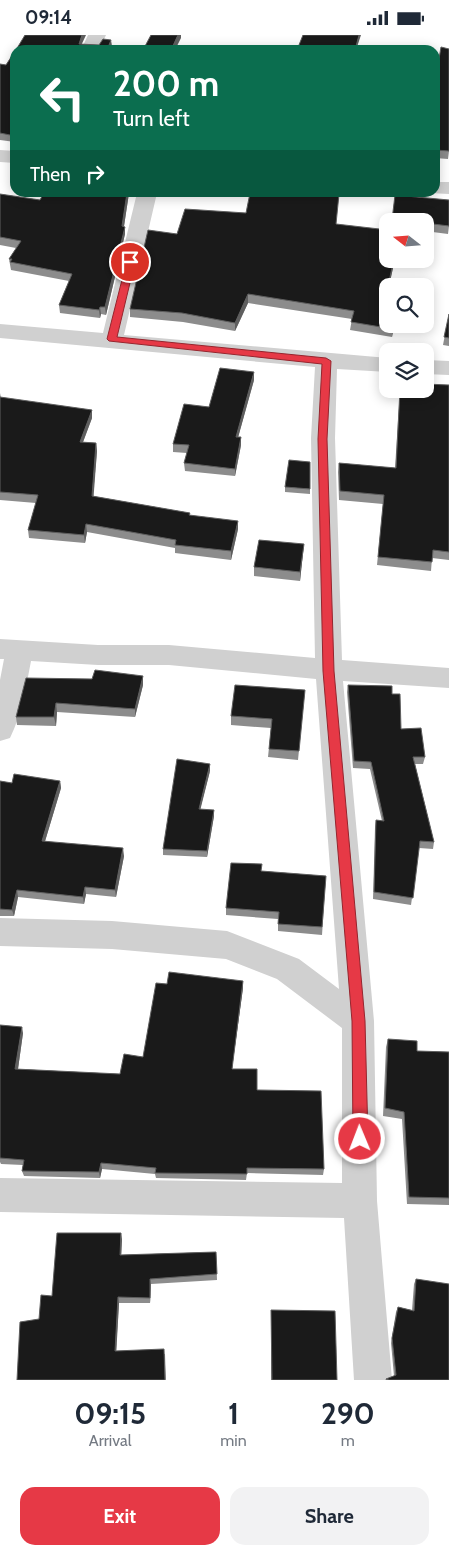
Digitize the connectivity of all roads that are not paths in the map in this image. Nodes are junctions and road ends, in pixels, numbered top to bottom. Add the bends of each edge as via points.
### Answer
1 (146, 197) edge
2 (0, 331) edge
3 (112, 339) junction
4 (326, 361) junction
5 (379, 364) edge
6 (434, 367) edge
7 (449, 368) edge
8 (9, 650) edge
9 (329, 671) junction
10 (449, 678) edge
11 (0, 730) edge
12 (0, 932) edge
13 (358, 1021) junction
14 (0, 1195) edge
15 (360, 1201) junction
16 (373, 1380) edge

1 - 3 street
2 - 3 street
3 - 4 street
4 - 5 street
4 - 9 street via 322,439
6 - 7 street
8 - 9 street via 169,655
8 - 11 street via 8,708
9 - 10 street
9 - 13 street
12 - 13 street via 112,935 227,945 288,969
13 - 15 street
14 - 15 street
15 - 16 street

